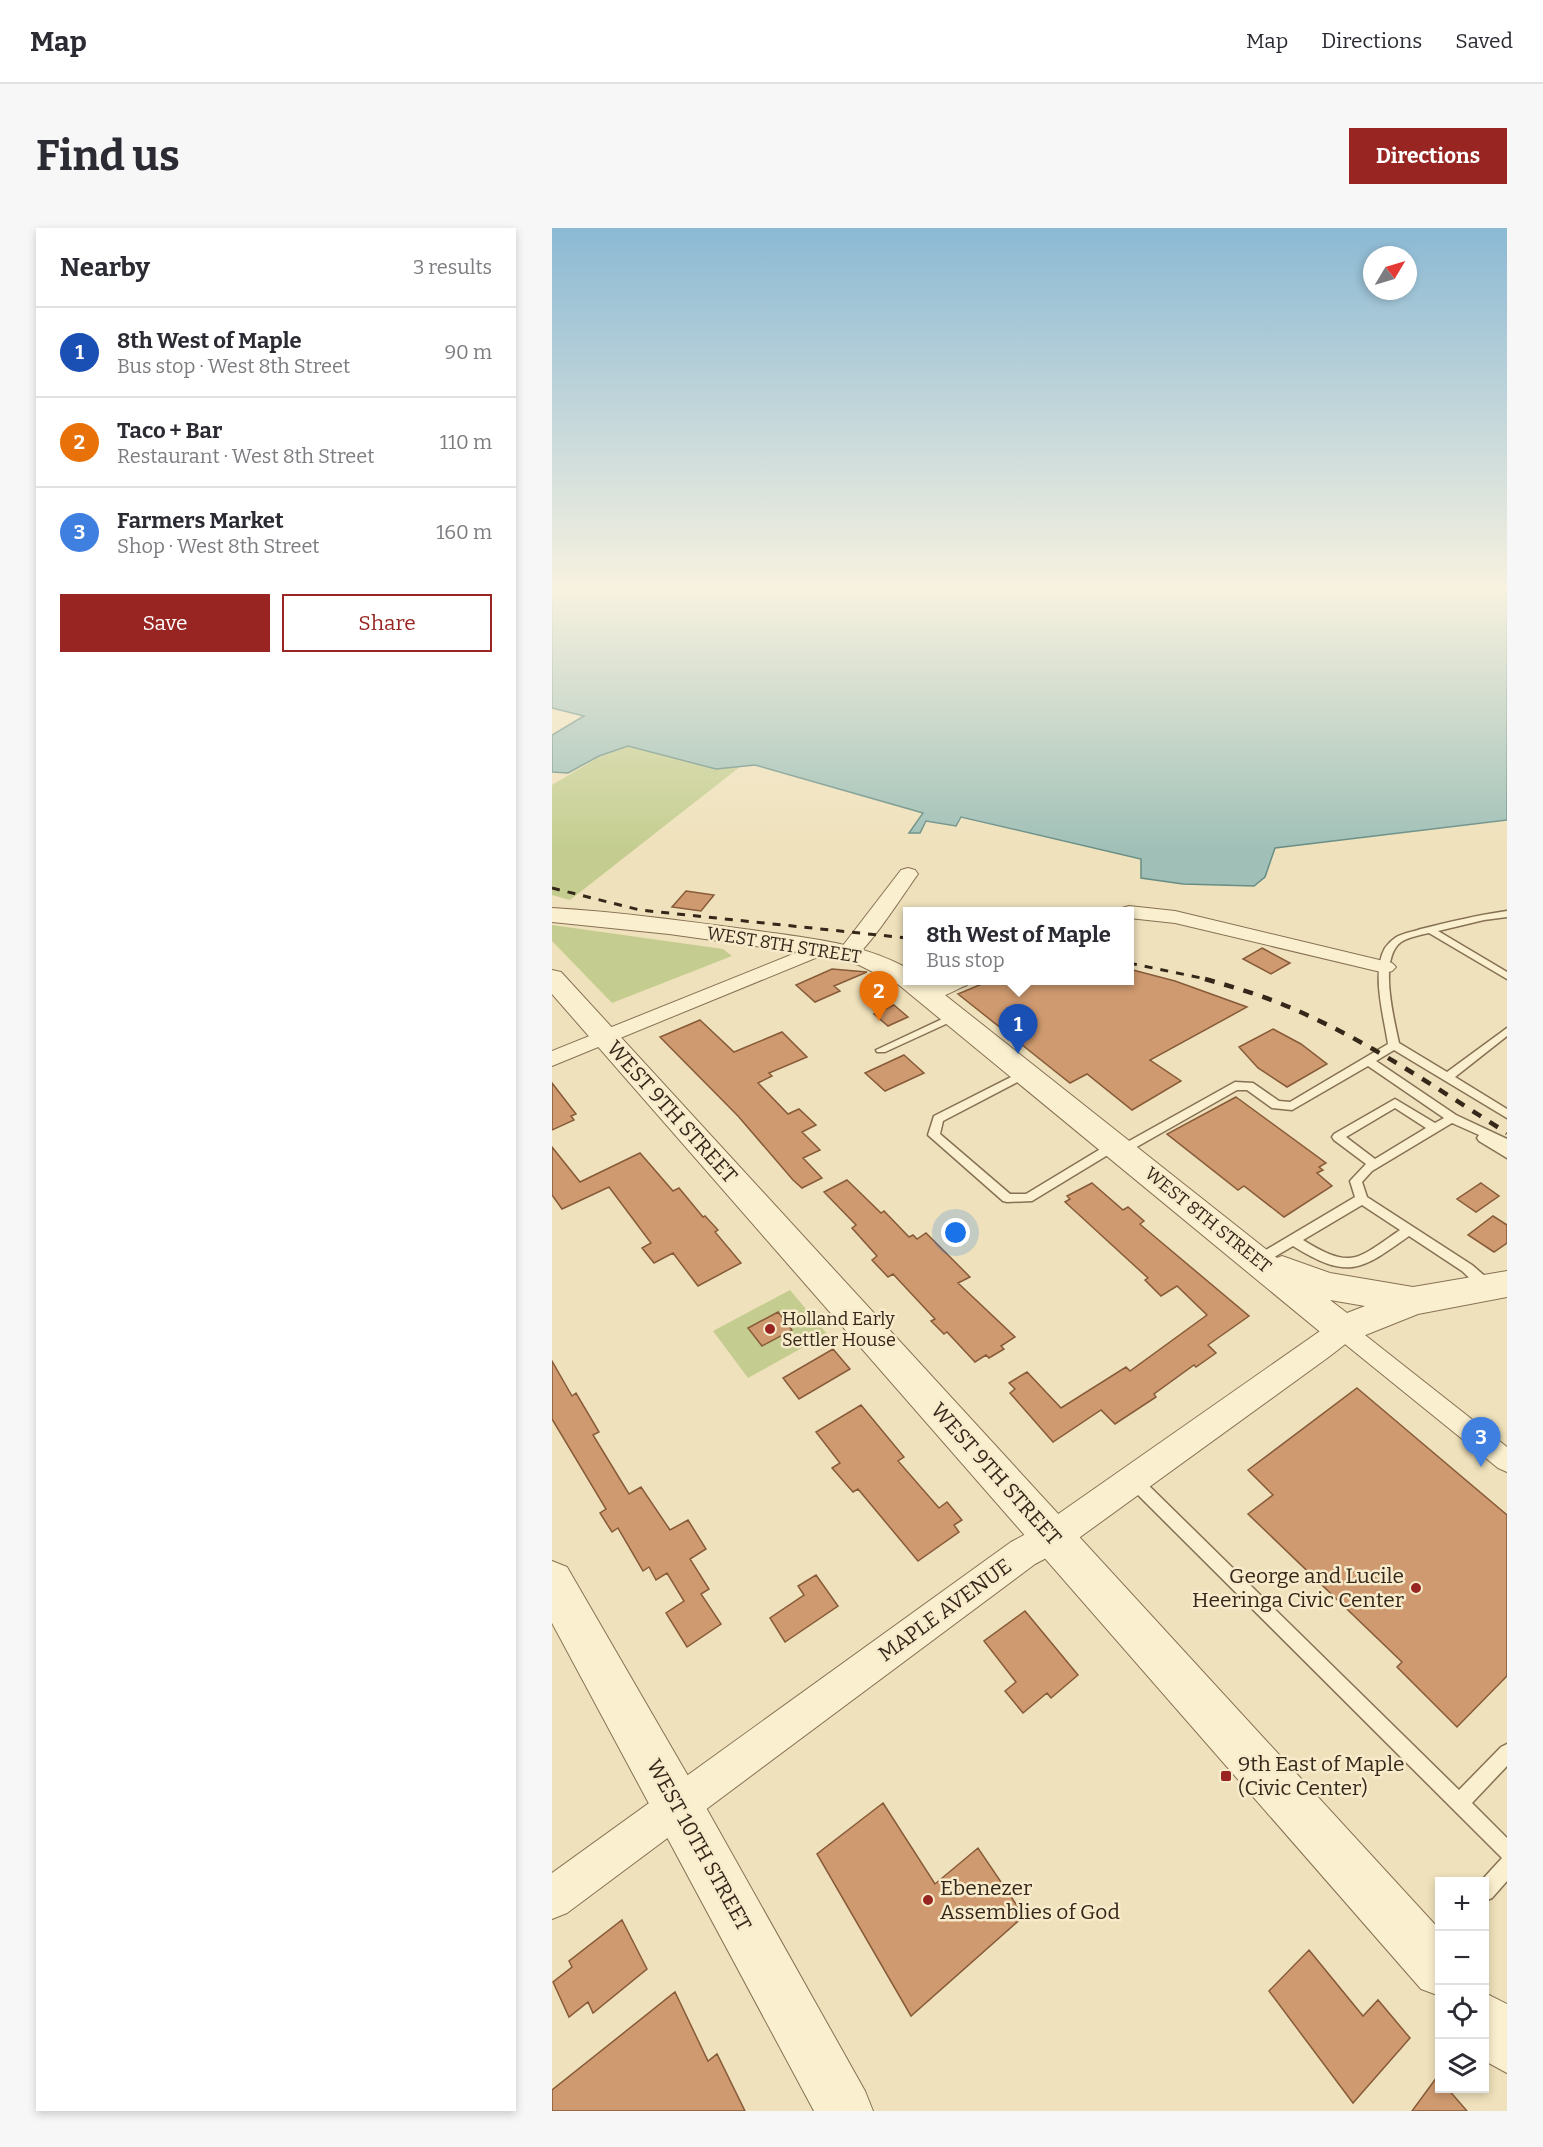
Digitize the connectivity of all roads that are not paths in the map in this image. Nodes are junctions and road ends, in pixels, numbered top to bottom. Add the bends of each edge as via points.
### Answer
1 (908, 874) dead end
2 (552, 902) edge
3 (1134, 913) edge
4 (1507, 914) edge
5 (552, 915) edge
6 (657, 924) junction
7 (1430, 930) junction
8 (795, 944) junction
9 (823, 948) junction
10 (848, 952) junction
11 (1385, 967) junction
12 (1507, 976) edge
13 (552, 978) edge
14 (903, 978) edge
15 (915, 985) edge
16 (955, 1016) junction
17 (600, 1031) junction
18 (1507, 1031) edge
19 (552, 1042) edge
20 (1394, 1045) junction
21 (881, 1050) dead end
22 (552, 1059) edge
23 (1368, 1061) junction
24 (1027, 1073) junction
25 (1448, 1077) junction
26 (1507, 1114) edge
27 (1452, 1118) junction
28 (1434, 1128) junction
29 (1507, 1144) edge
30 (1119, 1147) junction
31 (1507, 1154) edge
32 (1374, 1164) junction
33 (1362, 1199) junction
34 (1410, 1230) junction
35 (1292, 1239) junction
36 (1259, 1260) junction
37 (1498, 1285) edge
38 (1413, 1301) junction
39 (1342, 1330) junction
40 (1507, 1461) edge
41 (1133, 1480) junction
42 (1053, 1537) junction
43 (552, 1581) edge
44 (1507, 1753) edge
45 (1459, 1803) junction
46 (678, 1806) junction
47 (1507, 1851) edge
48 (1507, 1866) edge
49 (1489, 1886) edge
50 (552, 1898) edge
51 (1435, 1955) edge
52 (1489, 2024) edge
53 (1507, 2044) edge
54 (845, 2111) edge

1 - 10 street
2 - 6 street, WEST 8TH STREET
3 - 11 street via 1175,917
4 - 7 lane
5 - 6 street, WEST 8TH STREET
6 - 8 street, WEST 8TH STREET
7 - 11 lane via 1397,941 1388,953
7 - 12 lane
8 - 9 street, WEST 8TH STREET
8 - 17 street
9 - 10 street, WEST 8TH STREET
9 - 17 street
10 - 14 street, WEST 8TH STREET via 879,963
11 - 20 lane
13 - 17 street, WEST 9TH STREET
15 - 16 street, WEST 8TH STREET
16 - 21 lane
16 - 24 street, WEST 8TH STREET
17 - 19 street
17 - 22 street
17 - 42 street, WEST 9TH STREET
18 - 25 lane
20 - 23 lane
20 - 25 lane
23 - 27 lane
23 - 30 lane via 1292,1106 1276,1105 1249,1086 1234,1086
24 - 30 street, WEST 8TH STREET
24 - 30 lane via 938,1119 934,1135 1007,1198 1028,1197
25 - 26 lane
27 - 28 lane
27 - 29 lane
27 - 31 lane
28 - 32 lane
28 - 32 lane via 1395,1103 1338,1137
30 - 36 street, WEST 8TH STREET
32 - 33 lane via 1356,1181
33 - 34 lane
33 - 35 lane
34 - 35 lane via 1359,1264 1342,1265 1316,1255
34 - 37 lane
35 - 36 lane
36 - 38 street via 1327,1286
36 - 39 street, WEST 8TH STREET
37 - 38 street
38 - 39 street
39 - 40 street, WEST 8TH STREET
39 - 41 street, MAPLE AVENUE
41 - 42 street, MAPLE AVENUE
41 - 45 lane
42 - 46 street, MAPLE AVENUE via 1014,1560
42 - 51 street, WEST 9TH STREET
43 - 46 street, WEST 10TH STREET
44 - 45 lane
45 - 47 lane
46 - 50 street, MAPLE AVENUE
46 - 54 street, WEST 10TH STREET
48 - 49 lane
52 - 53 street

